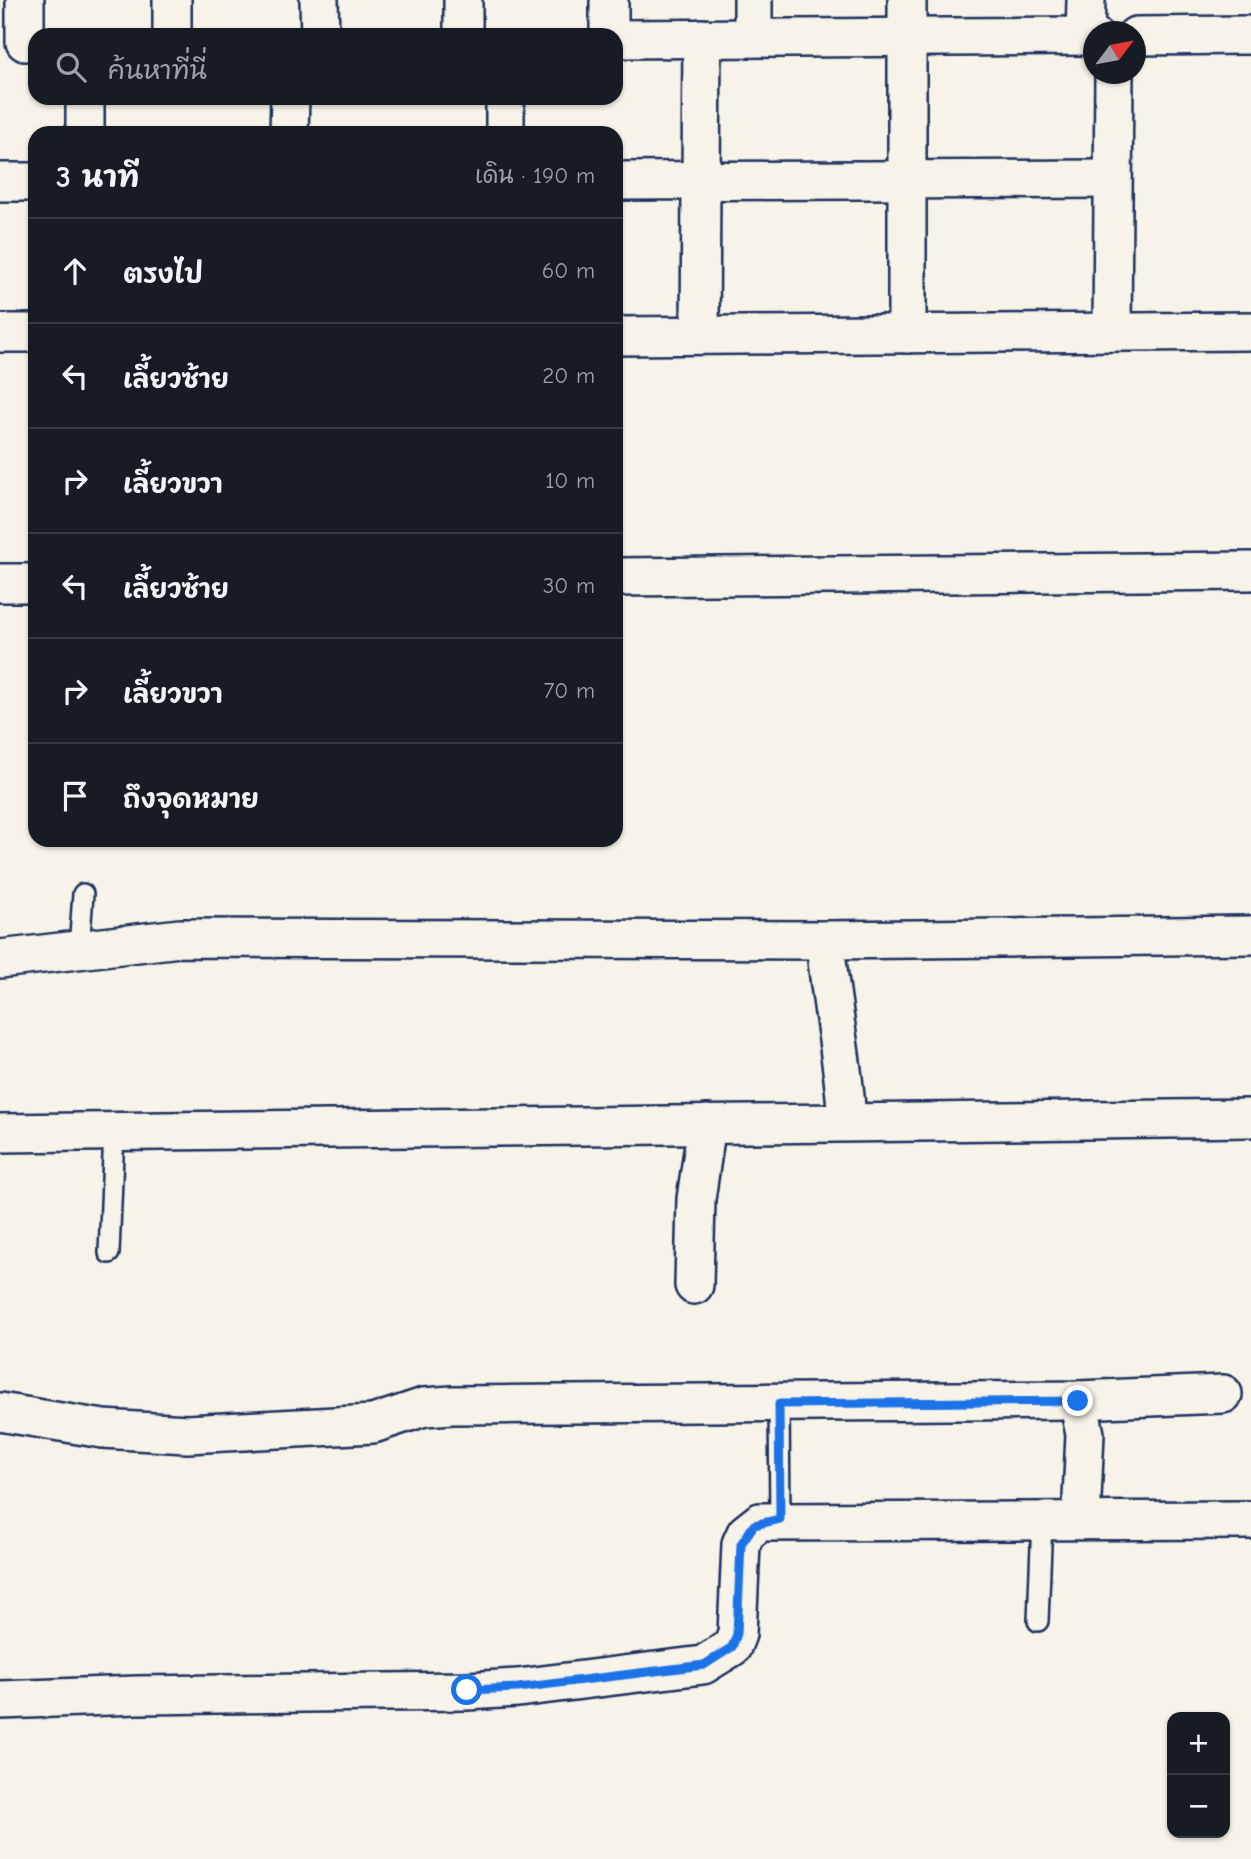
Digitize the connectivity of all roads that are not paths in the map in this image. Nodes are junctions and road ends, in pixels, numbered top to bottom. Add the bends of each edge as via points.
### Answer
1 (25, 0) edge
2 (172, 0) edge
3 (319, 0) edge
4 (463, 0) edge
5 (609, 0) edge
6 (753, 0) edge
7 (907, 0) edge
8 (1086, 0) edge
9 (1088, 21) edge
10 (172, 28) edge
11 (320, 28) edge
12 (463, 28) edge
13 (608, 28) edge
14 (1251, 35) edge
15 (1083, 36) edge
16 (1146, 36) edge
17 (909, 37) junction
18 (702, 38) junction
19 (753, 38) junction
20 (623, 39) edge
21 (20, 42) edge
22 (1114, 84) edge
23 (85, 105) edge
24 (290, 105) edge
25 (505, 105) edge
26 (85, 126) edge
27 (289, 126) edge
28 (505, 126) edge
29 (1112, 179) junction
30 (701, 180) junction
31 (907, 180) junction
32 (623, 181) edge
33 (0, 182) edge
34 (28, 182) edge
35 (1251, 331) edge
36 (1112, 332) junction
37 (0, 333) edge
38 (28, 333) edge
39 (907, 334) junction
40 (700, 335) junction
41 (623, 336) edge
42 (1251, 571) edge
43 (623, 577) edge
44 (0, 583) edge
45 (28, 583) edge
46 (83, 894) dead end
47 (1251, 935) edge
48 (825, 940) junction
49 (79, 950) junction
50 (0, 959) edge
51 (1251, 1118) edge
52 (847, 1122) junction
53 (707, 1124) junction
54 (114, 1131) junction
55 (0, 1133) edge
56 (109, 1253) dead end
57 (694, 1285) dead end
58 (1223, 1394) dead end
59 (1078, 1401) junction
60 (779, 1404) junction
61 (0, 1412) edge
62 (780, 1519) junction
63 (1042, 1520) junction
64 (1081, 1520) junction
65 (1251, 1520) edge
66 (1038, 1621) dead end
67 (0, 1700) edge

1 - 21 street
2 - 10 street
3 - 11 street
4 - 12 street
5 - 13 street
6 - 19 street
7 - 17 street
8 - 9 street
14 - 16 street
15 - 17 street
17 - 19 street
17 - 31 street
18 - 19 street
18 - 20 street
18 - 30 street
22 - 29 street
23 - 26 street
24 - 27 street
25 - 28 street
29 - 31 street
29 - 36 street
30 - 31 street
30 - 32 street
30 - 40 street
31 - 39 street
33 - 34 street
35 - 36 street
36 - 39 street
37 - 38 street
39 - 40 street
40 - 41 street
42 - 43 street
44 - 45 street
46 - 49 lane
47 - 48 street
48 - 49 street via 180,938
48 - 52 street
49 - 50 street
51 - 52 street
52 - 53 street
53 - 54 street
53 - 57 street via 696,1199
54 - 55 street
54 - 56 lane
58 - 59 street
59 - 60 street
59 - 64 street via 1085,1434
60 - 61 street via 452,1405 424,1407 373,1424 187,1434 103,1429
60 - 62 lane
62 - 63 street
62 - 67 street via 760,1522 746,1533 741,1544 737,1634 732,1647 704,1665 518,1688
63 - 64 street
63 - 66 lane
64 - 65 street

